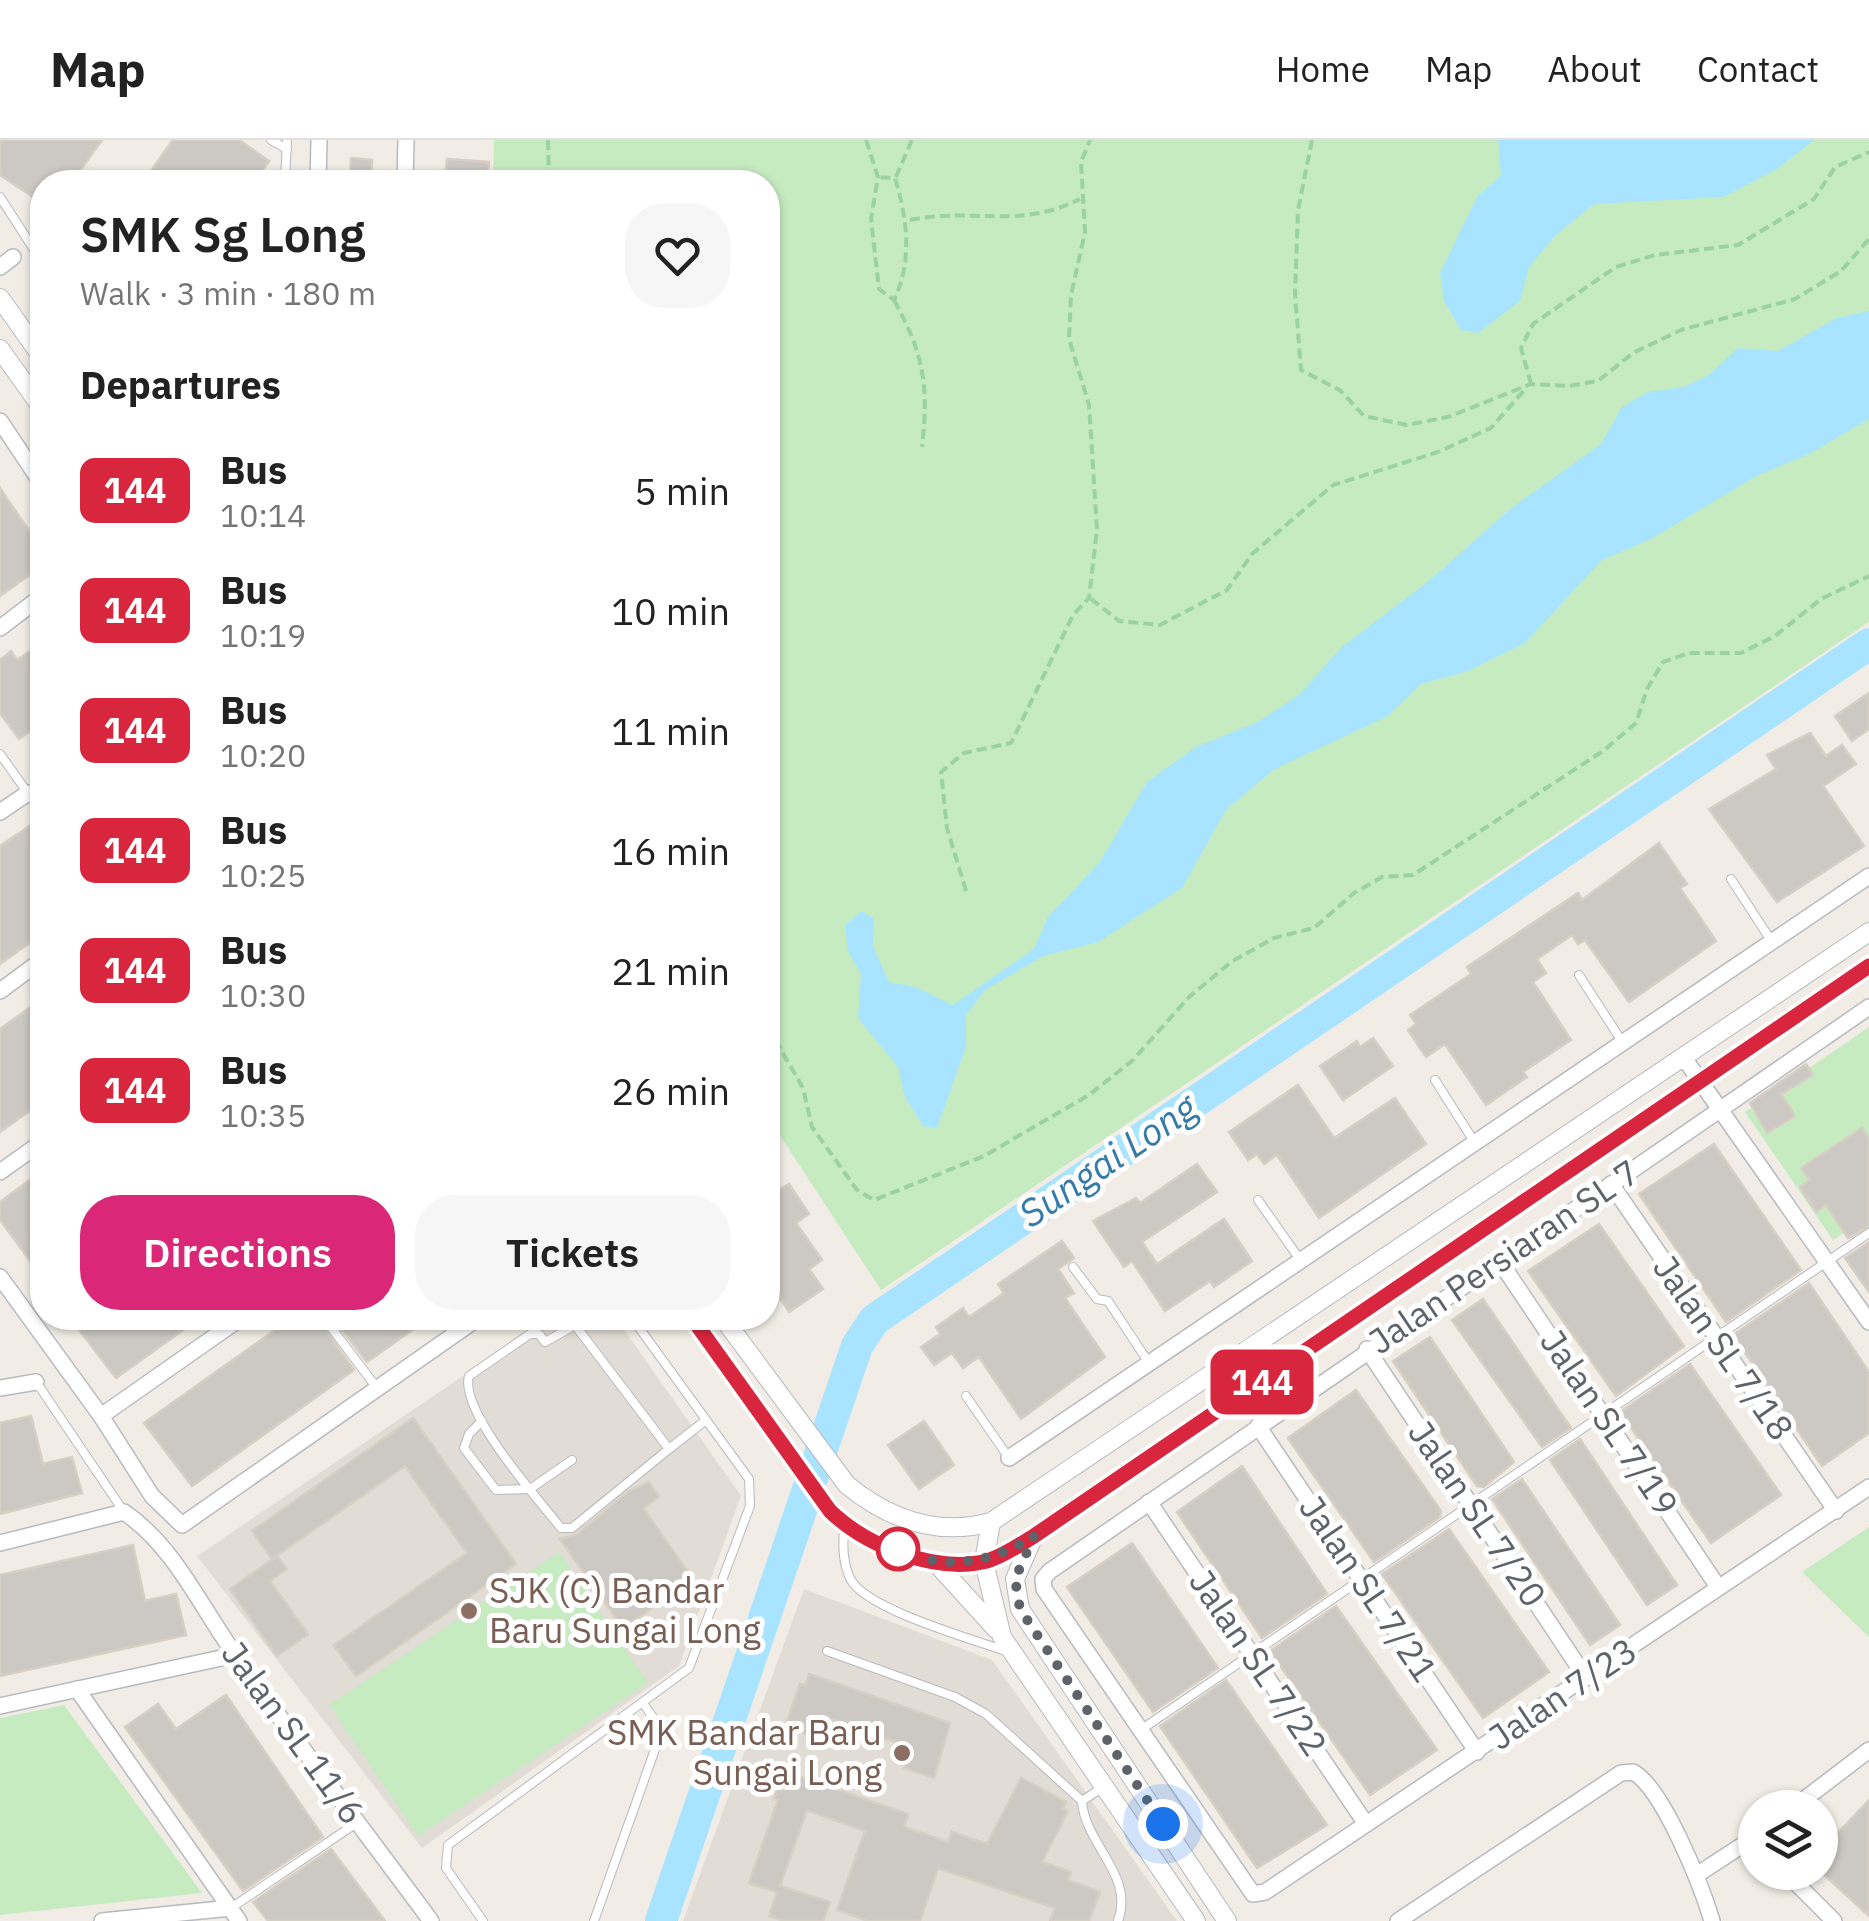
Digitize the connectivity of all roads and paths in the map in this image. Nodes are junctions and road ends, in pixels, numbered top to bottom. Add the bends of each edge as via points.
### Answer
1 (271, 140) edge
2 (318, 140) edge
3 (406, 140) edge
4 (548, 140) edge
5 (866, 140) edge
6 (912, 140) edge
7 (1090, 140) edge
8 (1312, 140) edge
9 (287, 145) edge
10 (1869, 152) edge
11 (285, 170) edge
12 (318, 170) edge
13 (406, 170) edge
14 (549, 170) edge
15 (878, 177) junction
16 (895, 178) junction
17 (0, 198) edge
18 (1080, 198) junction
19 (908, 220) junction
20 (30, 239) edge
21 (1869, 240) edge
22 (30, 244) edge
23 (7, 262) edge
24 (0, 298) edge
25 (894, 300) junction
26 (30, 341) edge
27 (0, 349) edge
28 (1531, 384) junction
29 (30, 391) edge
30 (0, 420) edge
31 (15, 443) junction
32 (922, 447) dead end
33 (0, 453) edge
34 (30, 466) edge
35 (1869, 576) edge
36 (1089, 598) junction
37 (30, 605) edge
38 (0, 628) edge
39 (0, 754) edge
40 (28, 792) junction
41 (30, 795) edge
42 (0, 812) edge
43 (1869, 876) edge
44 (1731, 879) dead end
45 (966, 892) dead end
46 (1869, 932) edge
47 (1772, 942) junction
48 (1869, 966) edge
49 (30, 969) edge
50 (1580, 975) dead end
51 (0, 991) edge
52 (1869, 1008) edge
53 (1623, 1043) junction
54 (780, 1047) edge
55 (1684, 1058) junction
56 (1436, 1080) dead end
57 (1700, 1081) junction
58 (1721, 1110) junction
59 (1475, 1142) junction
60 (30, 1151) edge
61 (0, 1172) edge
62 (1611, 1184) junction
63 (1258, 1200) dead end
64 (1869, 1232) edge
65 (1499, 1260) junction
66 (1828, 1260) junction
67 (1303, 1264) junction
68 (1073, 1268) dead end
69 (0, 1278) edge
70 (28, 1317) joint
71 (30, 1320) edge
72 (1869, 1322) edge
73 (38, 1330) edge
74 (224, 1330) edge
75 (333, 1330) edge
76 (461, 1330) edge
77 (566, 1330) edge
78 (579, 1330) edge
79 (641, 1330) edge
80 (700, 1330) edge
81 (732, 1330) edge
82 (1716, 1337) junction
83 (1367, 1350) junction
84 (1150, 1364) junction
85 (36, 1382) joint
86 (0, 1388) edge
87 (377, 1388) junction
88 (966, 1396) dead end
89 (1603, 1412) junction
90 (101, 1416) junction
91 (706, 1420) junction
92 (482, 1422) junction
93 (1258, 1426) junction
94 (669, 1449) junction
95 (1010, 1458) joint
96 (572, 1460) dead end
97 (1869, 1488) edge
98 (530, 1489) junction
99 (1148, 1502) junction
100 (1471, 1505) junction
101 (1836, 1511) junction
102 (124, 1512) junction
103 (990, 1522) junction
104 (844, 1525) junction
105 (1034, 1536) junction
106 (0, 1543) edge
107 (984, 1562) junction
108 (936, 1563) junction
109 (1360, 1577) junction
110 (1718, 1587) junction
111 (1002, 1637) junction
112 (827, 1650) dead end
113 (1014, 1654) junction
114 (1253, 1654) junction
115 (235, 1655) junction
116 (1586, 1678) junction
117 (77, 1689) junction
118 (643, 1703) junction
119 (0, 1706) edge
120 (1140, 1730) junction
121 (1477, 1752) junction
122 (1867, 1755) edge
123 (1104, 1787) junction
124 (1818, 1790) edge
125 (1082, 1800) junction
126 (358, 1822) junction
127 (1366, 1824) junction
128 (1738, 1850) edge
129 (1698, 1874) junction
130 (1803, 1890) edge
131 (235, 1914) edge
132 (102, 1921) edge
133 (431, 1921) edge
134 (482, 1921) edge
135 (594, 1921) edge
136 (1118, 1921) edge
137 (1196, 1921) edge
138 (1226, 1921) edge
139 (1398, 1921) edge
140 (1712, 1921) edge
141 (1834, 1921) edge

1 - 9 lane
2 - 12 street
3 - 13 street
4 - 14 path
5 - 15 path
6 - 16 path
7 - 18 path via 1080,162
8 - 28 path via 1298,210 1301,370 1341,391 1364,416 1407,425 1448,417
9 - 11 lane
10 - 28 path via 1835,167 1814,199 1738,245 1654,255 1616,268 1534,324 1521,348
15 - 16 path
15 - 25 path via 872,252 879,290
16 - 19 path
17 - 20 lane
18 - 19 path via 1051,214
18 - 36 path via 1084,232 1069,339 1089,405 1094,464 1097,529
19 - 25 path via 902,284
21 - 28 path via 1841,271 1794,299 1682,330 1633,353 1598,381
22 - 23 lane
24 - 26 street
25 - 32 path via 916,341 928,392
27 - 29 street
28 - 36 path via 1491,428 1333,486 1252,554 1227,590 1160,625 1119,621
30 - 31 street
31 - 33 street
31 - 34 street
35 - 54 path via 1820,599 1740,653 1689,653 1664,662 1636,723 1603,751 1413,875 1382,877 1314,928 1274,938 1231,962 1089,1095 984,1156 874,1200 857,1190 812,1127 804,1088
36 - 45 path via 1073,615 1010,743 964,753 940,772 947,828
37 - 38 street
39 - 40 lane
40 - 41 lane
40 - 42 street
43 - 47 street
44 - 47 lane
46 - 55 street
47 - 53 street
48 - 57 street
49 - 51 street
50 - 53 lane
52 - 58 street, Jalan Persiaran SL 7
53 - 59 street
55 - 57 street
55 - 103 street
56 - 59 lane
57 - 58 street
57 - 105 street
58 - 62 street, Jalan Persiaran SL 7
58 - 66 street
59 - 67 street
60 - 61 street
62 - 65 street, Jalan Persiaran SL 7
62 - 82 street, Jalan SL 7/18
63 - 67 lane
64 - 66 lane
65 - 83 street, Jalan Persiaran SL 7
65 - 89 street, Jalan SL 7/19
66 - 72 street
66 - 82 lane
67 - 84 street
68 - 84 lane via 1098,1299 1108,1301
69 - 70 street
70 - 71 street
73 - 90 street
74 - 90 street
75 - 87 lane
76 - 87 street
77 - 92 lane via 546,1342 530,1334 468,1376 466,1394
78 - 94 lane
79 - 91 lane
80 - 104 street
81 - 103 street via 848,1485 872,1505 922,1525 968,1528
82 - 89 lane
82 - 101 street, Jalan SL 7/18
83 - 93 street, Jalan Persiaran SL 7
83 - 100 street, Jalan SL 7/20
84 - 95 street
85 - 86 street
85 - 102 lane
87 - 90 street via 182,1525 152,1496
88 - 95 lane
89 - 100 lane
89 - 110 street, Jalan SL 7/19
91 - 94 lane
91 - 118 lane via 748,1479 750,1506 694,1660
92 - 98 lane
92 - 98 lane via 464,1448 496,1490
93 - 99 street, Jalan Persiaran SL 7
93 - 109 street, Jalan SL 7/21
94 - 98 lane via 572,1528 562,1528
96 - 98 lane
97 - 101 street, Jalan 7/23
99 - 114 street, Jalan SL 7/22
99 - 120 street, Jalan Persiaran SL 7 via 1043,1579
100 - 109 lane
100 - 116 street, Jalan SL 7/20
101 - 110 street, Jalan 7/23
102 - 106 street
102 - 115 street, Jalan SL 11/6 via 160,1541
103 - 107 street
104 - 108 street
104 - 113 lane via 844,1560 857,1588
105 - 107 street
105 - 138 street via 1015,1579 1020,1609
107 - 108 street
107 - 111 street
108 - 111 street
109 - 114 lane
109 - 121 street, Jalan SL 7/21
110 - 116 street, Jalan 7/23
111 - 113 street
112 - 125 lane via 986,1714
113 - 123 street
114 - 120 lane
114 - 127 street, Jalan SL 7/22
115 - 117 street
115 - 126 street, Jalan SL 11/6
116 - 121 street, Jalan 7/23
117 - 119 street
117 - 131 street
118 - 134 lane via 448,1846 446,1868
118 - 135 lane via 659,1726 658,1741
120 - 127 street, Jalan 7/23 via 1253,1894
121 - 127 street, Jalan 7/23
122 - 124 street
123 - 125 lane
123 - 137 street
125 - 136 lane via 1083,1817 1123,1888
126 - 131 lane
126 - 133 street, Jalan SL 11/6
128 - 129 street
129 - 139 street via 1642,1776 1621,1773
129 - 140 street
130 - 141 street
131 - 132 street

